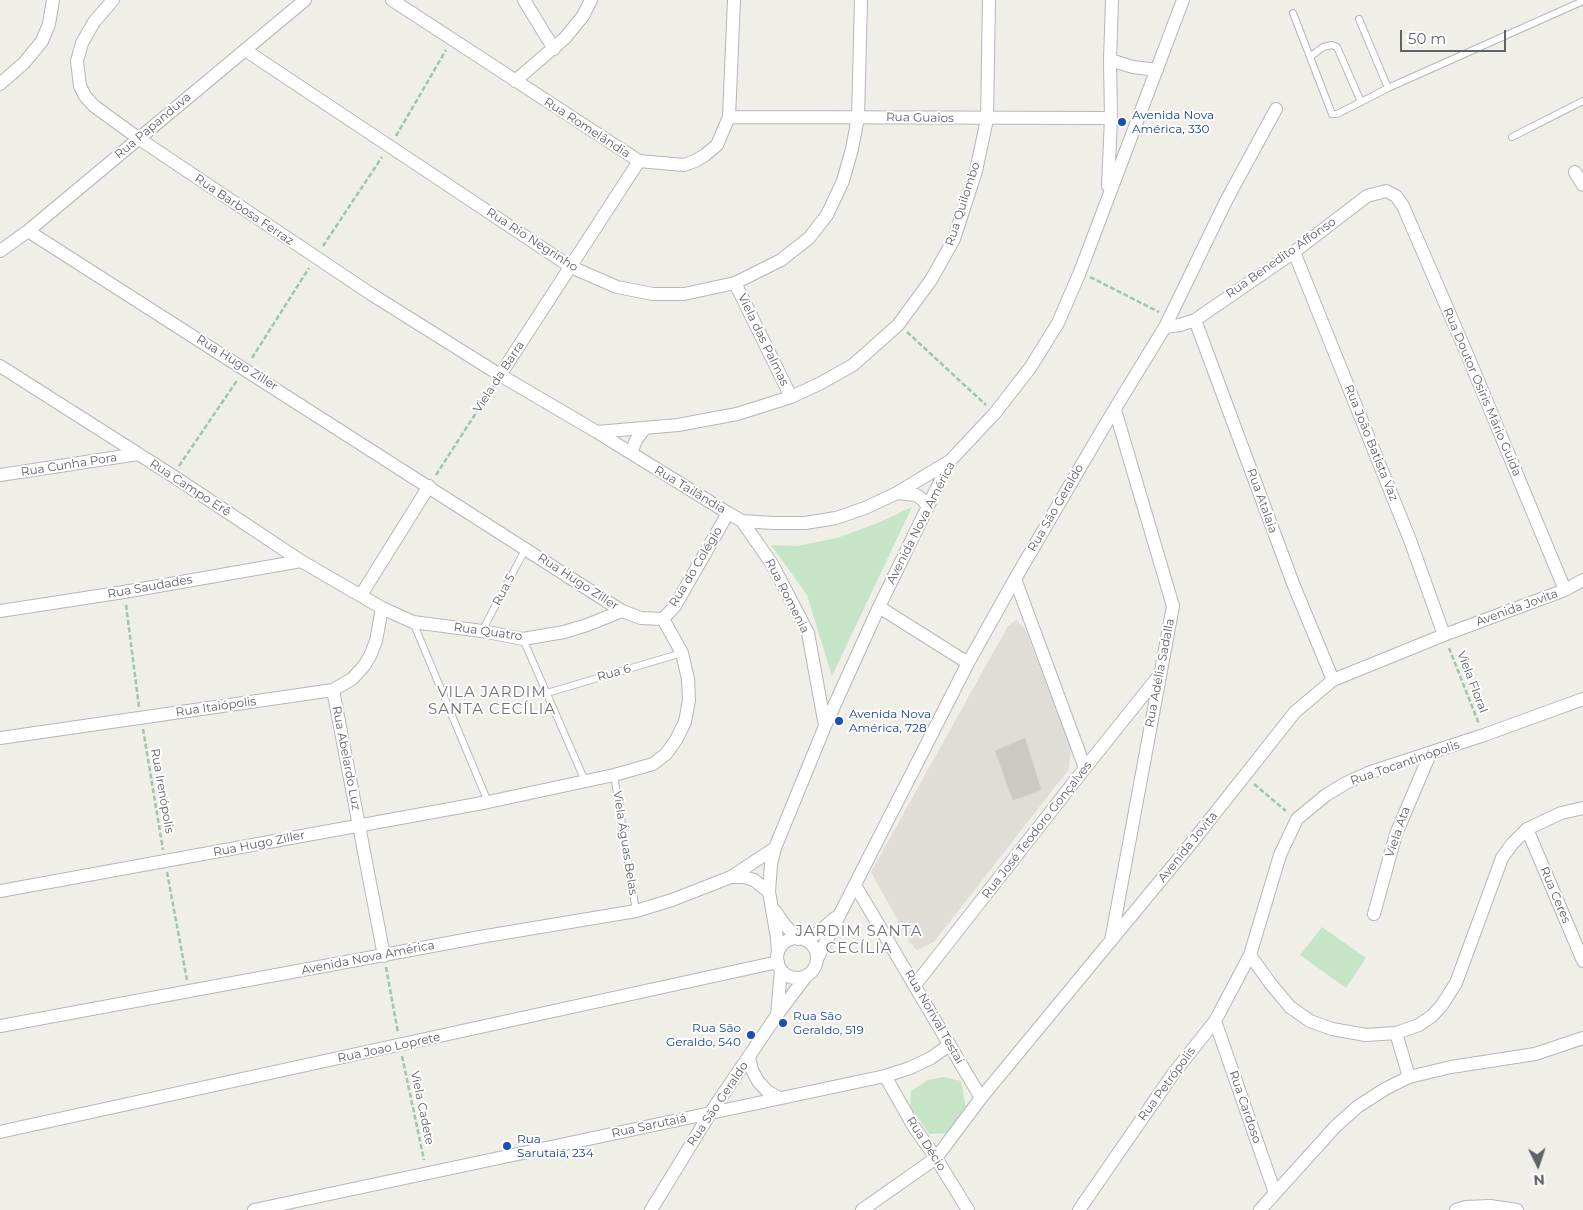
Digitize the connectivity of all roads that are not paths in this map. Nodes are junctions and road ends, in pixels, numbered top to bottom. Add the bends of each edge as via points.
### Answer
1 (53, 0) edge
2 (113, 0) edge
3 (305, 0) edge
4 (392, 0) edge
5 (524, 0) edge
6 (591, 0) edge
7 (734, 0) edge
8 (861, 0) edge
9 (990, 0) edge
10 (1112, 0) edge
11 (1183, 0) edge
12 (1583, 1) edge
13 (1293, 13) dead end
14 (1359, 19) dead end
15 (245, 50) junction
16 (554, 50) junction
17 (1310, 57) junction
18 (1110, 60) junction
19 (1156, 70) junction
20 (515, 81) junction
21 (0, 84) edge
22 (1388, 88) junction
23 (1583, 101) edge
24 (1361, 102) junction
25 (1276, 110) dead end
26 (730, 117) junction
27 (858, 117) junction
28 (1111, 118) junction
29 (986, 119) junction
30 (1512, 137) dead end
31 (138, 138) junction
32 (639, 161) junction
33 (1575, 172) dead end
34 (1583, 185) edge
35 (1396, 196) joint
36 (1108, 199) junction
37 (28, 230) junction
38 (0, 251) edge
39 (1294, 252) junction
40 (571, 267) junction
41 (735, 283) junction
42 (1194, 320) junction
43 (1168, 322) junction
44 (0, 366) edge
45 (500, 375) junction
46 (791, 397) junction
47 (1115, 410) junction
48 (646, 428) junction
49 (597, 432) junction
50 (631, 453) junction
51 (138, 454) junction
52 (950, 461) junction
53 (0, 475) edge
54 (428, 486) junction
55 (897, 493) junction
56 (928, 507) junction
57 (728, 513) junction
58 (742, 521) junction
59 (526, 548) junction
60 (301, 561) junction
61 (1015, 579) junction
62 (1583, 580) edge
63 (1565, 590) junction
64 (361, 595) junction
65 (382, 608) junction
66 (879, 608) junction
67 (0, 611) edge
68 (622, 611) junction
69 (662, 619) junction
70 (413, 622) junction
71 (482, 631) junction
72 (1444, 634) junction
73 (523, 639) junction
74 (682, 653) junction
75 (968, 663) junction
76 (1159, 676) junction
77 (816, 677) junction
78 (1333, 680) junction
79 (333, 690) junction
80 (546, 693) junction
81 (1583, 699) edge
82 (835, 702) junction
83 (825, 726) junction
84 (0, 738) edge
85 (1430, 754) junction
86 (1085, 768) junction
87 (614, 775) junction
88 (585, 782) junction
89 (488, 802) junction
90 (1583, 808) edge
91 (358, 826) junction
92 (1527, 829) junction
93 (775, 848) junction
94 (731, 877) junction
95 (855, 885) junction
96 (0, 891) edge
97 (769, 892) junction
98 (772, 907) junction
99 (636, 911) junction
100 (842, 911) junction
101 (1374, 914) dead end
102 (801, 939) junction
103 (1111, 941) junction
104 (1250, 955) junction
105 (384, 956) junction
106 (817, 958) junction
107 (1583, 959) edge
108 (779, 962) junction
109 (807, 976) junction
110 (916, 986) junction
111 (777, 1015) junction
112 (1215, 1021) junction
113 (0, 1026) edge
114 (1396, 1033) junction
115 (1583, 1038) edge
116 (949, 1045) junction
117 (749, 1057) junction
118 (886, 1076) junction
119 (1408, 1077) junction
120 (779, 1098) junction
121 (981, 1098) junction
122 (711, 1112) junction
123 (0, 1132) edge
124 (936, 1158) junction
125 (1275, 1193) junction
126 (254, 1210) edge
127 (651, 1210) edge
128 (862, 1210) edge
129 (968, 1210) edge
130 (1079, 1210) edge
131 (1260, 1210) edge
132 (1456, 1210) edge
133 (1517, 1210) edge

1 - 21 street via 42,41
2 - 31 street, Rua Barbosa Ferraz via 94,22 82,43 77,61 78,75 85,96 94,106
3 - 15 street, Rua Papanduva
4 - 20 street, Rua Romelândia
5 - 16 street
6 - 16 street via 583,16
7 - 26 street, Rua Romelândia
8 - 27 street, Rua Rio Negrinho
9 - 29 street, Rua Quilombo
10 - 18 street
11 - 19 street, Avenida Nova América
12 - 22 lane
13 - 17 lane
14 - 22 lane
15 - 31 street, Rua Papanduva
15 - 40 street, Rua Rio Negrinho
16 - 20 street
17 - 24 lane via 1323,47 1337,47
17 - 24 lane via 1332,114
18 - 19 street
18 - 28 street
19 - 36 street, Avenida Nova América
20 - 32 street, Rua Romelândia
22 - 24 lane
23 - 30 lane
25 - 43 street, Rua São Geraldo via 1226,201
26 - 27 street, Rua Guaios
26 - 32 street, Rua Romelândia via 717,145 695,161 684,165
27 - 29 street, Rua Guaios
27 - 41 street, Rua Rio Negrinho via 842,181 827,215 809,238 781,260
28 - 29 street, Rua Guaios
28 - 36 street
29 - 46 street, Rua Quilombo via 976,171 954,239 931,280 898,324 853,365
31 - 37 street, Rua Papanduva
31 - 45 street, Rua Barbosa Ferraz via 315,258
32 - 40 street, Viela da Barra
33 - 34 street
35 - 39 street, Rua Benedito Affonso via 1386,191 1367,196
35 - 63 street, Rua Doutor Osíris Mário Guida
36 - 52 street, Avenida Nova América via 1058,323 1030,368 995,413
37 - 38 street, Rua Papanduva
37 - 54 street, Rua Hugo Ziller
39 - 42 street, Rua Benedito Affonso
39 - 72 street, Rua João Batista Vaz via 1410,540
40 - 41 street, Rua Rio Negrinho via 617,287 653,294 684,294
40 - 45 street, Viela da Barra
41 - 46 street, Viela das Palmas
42 - 43 street, Rua Benedito Affonso via 1180,325
42 - 78 street, Rua Atalaia via 1294,586
43 - 47 street, Rua São Geraldo
44 - 51 street, Rua Campo Erê
45 - 49 street, Rua Tailândia
46 - 48 street, Rua Quilombo via 737,414
47 - 61 street, Rua São Geraldo
47 - 76 street, Rua Adélia Sadalla via 1172,606
48 - 49 street, Rua Quilombo
48 - 50 street
49 - 50 street, Rua Tailândia
50 - 57 street, Rua Tailândia
51 - 53 street, Rua Cunha Pora
51 - 60 street, Rua Campo Erê
52 - 55 street, Rua Tailândia
52 - 56 street, Avenida Nova América
54 - 59 street, Rua Hugo Ziller
54 - 64 street
55 - 56 street via 916,495
55 - 58 street, Rua Tailândia via 836,518 805,523
56 - 66 street, Avenida Nova América
57 - 58 street, Rua Tailândia
57 - 69 street, Rua do Colégio via 675,606
58 - 77 street, Rua Romenia via 772,564 808,633
59 - 68 street, Rua Hugo Ziller
59 - 71 lane, Rua 5
60 - 64 street, Rua Campo Erê
60 - 67 street, Rua Saudades
61 - 75 street, Rua São Geraldo
61 - 86 street
62 - 63 street, Avenida Jovita
63 - 72 street, Avenida Jovita
64 - 65 street, Rua Campo Erê
65 - 70 street, Rua Quatro
65 - 79 street, Rua Itaiópolis via 376,641 367,661 352,679
66 - 75 street
66 - 82 street, Avenida Nova América
68 - 69 street, Rua Hugo Ziller via 641,618
68 - 73 street, Rua Quatro via 564,632
69 - 74 street, Rua Hugo Ziller
70 - 71 street, Rua Quatro
70 - 89 lane
71 - 73 street, Rua Quatro
72 - 78 street, Avenida Jovita
73 - 80 lane
74 - 80 lane, Rua 6
74 - 87 street, Rua Hugo Ziller via 689,700 685,722 676,740 653,764
75 - 95 street, Rua São Geraldo
76 - 86 street, Rua José Teodoro Gonçalves
76 - 103 street, Rua Adélia Sadalla
77 - 82 street, Rua Romenia
77 - 83 street, Rua Romenia
78 - 103 street, Avenida Jovita via 1295,712
79 - 84 street, Rua Itaiópolis
79 - 91 street, Rua Abelardo Luz
80 - 88 lane
81 - 85 street, Rua Tocantinópolis
82 - 83 street, Avenida Nova América
83 - 93 street, Avenida Nova América
85 - 101 street, Viela Ata via 1396,834
85 - 104 street, Rua Tocantinópolis via 1346,783 1297,819 1280,855
86 - 110 street, Rua José Teodoro Gonçalves
87 - 88 street, Rua Hugo Ziller
87 - 99 lane, Viela Águas Belas
88 - 89 street, Rua Hugo Ziller
89 - 91 street, Rua Hugo Ziller
90 - 92 street via 1561,813
91 - 96 street, Rua Hugo Ziller
91 - 105 street, Rua Abelardo Luz
92 - 107 street, Rua Ceres
92 - 114 street via 1502,858 1456,983 1432,1016 1419,1025
93 - 94 street, Avenida Nova América
93 - 97 street
94 - 97 street via 754,880
94 - 99 street, Avenida Nova América
95 - 100 street, Rua São Geraldo
95 - 110 street, Rua Norival Testai
97 - 98 street
98 - 102 street via 784,924
98 - 108 street
99 - 105 street, Avenida Nova América
100 - 102 street, Rua São Geraldo via 823,929
100 - 106 street, Rua São Geraldo
102 - 106 street via 815,949
102 - 108 street via 785,942
103 - 121 street, Avenida Jovita
104 - 112 street, Rua Petrópolis
104 - 114 street via 1290,1007 1310,1021 1349,1033
105 - 113 street, Avenida Nova América
106 - 109 street
108 - 109 street via 790,977
108 - 111 street
108 - 123 street, Rua Joao Loprete
109 - 111 street, Rua São Geraldo
110 - 116 street, Rua Norival Testai
111 - 117 street, Rua São Geraldo
112 - 125 street, Rua Cardoso
112 - 130 street, Rua Petrópolis via 1173,1074
114 - 119 street
115 - 119 street via 1535,1054
116 - 118 street, Rua Sarutaiá via 931,1058
116 - 121 street, Rua Norival Testai
117 - 120 street via 758,1081 766,1091
117 - 122 street, Rua São Geraldo
118 - 120 street, Rua Sarutaiá
118 - 124 street, Rua Décio via 914,1127
119 - 125 street via 1357,1107
120 - 122 street, Rua Sarutaiá
121 - 124 street, Avenida Jovita
122 - 126 street, Rua Sarutaiá
122 - 127 street, Rua São Geraldo
124 - 128 street, Avenida Jovita
124 - 129 street, Rua Décio
125 - 131 street
132 - 133 street via 1490,1206

